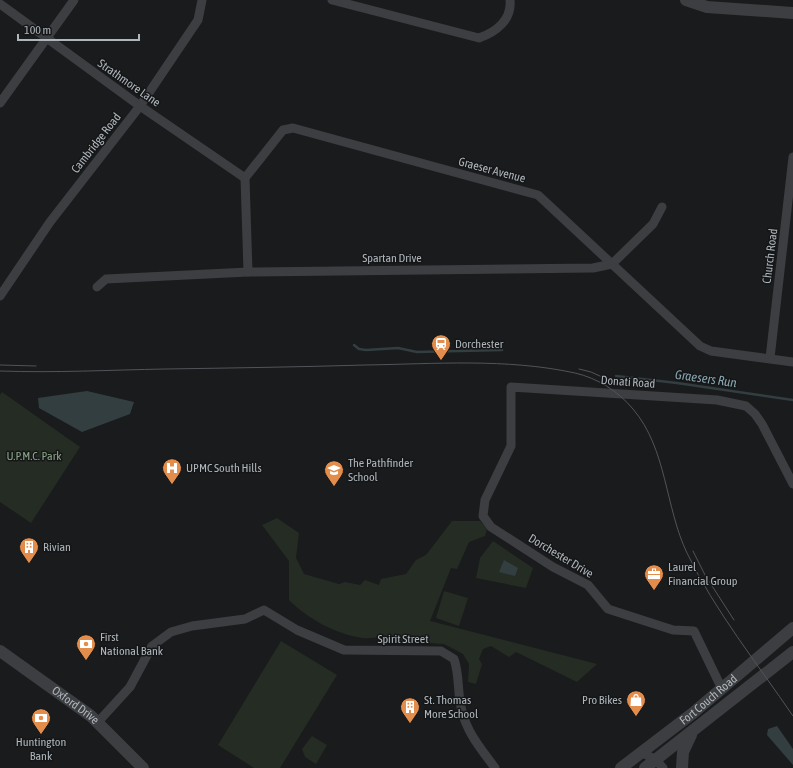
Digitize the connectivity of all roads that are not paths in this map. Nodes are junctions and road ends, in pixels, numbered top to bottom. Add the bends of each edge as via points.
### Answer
1 (74, 0) edge
2 (202, 0) edge
3 (332, 0) edge
4 (510, 0) edge
5 (686, 0) edge
6 (0, 4) edge
7 (793, 13) edge
8 (46, 38) junction
9 (0, 103) edge
10 (140, 106) junction
11 (793, 157) edge
12 (245, 178) junction
13 (662, 207) dead end
14 (612, 264) junction
15 (248, 272) junction
16 (97, 287) dead end
17 (0, 296) edge
18 (770, 358) junction
19 (793, 362) edge
20 (511, 387) joint
21 (793, 484) edge
22 (793, 628) edge
23 (0, 651) edge
24 (793, 652) edge
25 (722, 689) junction
26 (98, 722) junction
27 (694, 730) junction
28 (643, 752) junction
29 (653, 766) edge
30 (143, 768) edge
31 (495, 768) edge
32 (621, 768) edge
33 (682, 768) edge

1 - 8 street
2 - 10 street, Cambridge Road via 198,20
3 - 4 street via 480,38 500,27 508,15
5 - 7 street via 707,7
6 - 8 street, Strathmore Lane
8 - 9 street
8 - 10 street, Strathmore Lane
10 - 12 street, Strathmore Lane
10 - 17 street, Cambridge Road via 50,222
11 - 18 street, Church Road
12 - 14 street, Graeser Avenue via 283,130 293,128 538,195
12 - 15 street
13 - 14 street via 653,224
14 - 15 street, Spartan Drive via 593,268
14 - 18 street, Graeser Avenue via 700,346 711,350
15 - 16 street, Spartan Drive via 106,279
18 - 19 street, Graeser Avenue
20 - 21 street, Donati Road via 717,400 746,406 762,424
20 - 25 street, Dorchester Drive via 511,446 485,500 483,516 491,527 553,567 588,585 608,609 673,630 694,631
22 - 25 street, Fort Couch Road
23 - 26 street, Oxford Drive via 74,702
24 - 27 street, Fort Couch Road
25 - 28 street, Fort Couch Road
26 - 30 street, Oxford Drive
26 - 31 street, Spirit Street via 130,686 152,646 171,632 192,626 245,619 264,610 297,630 344,650 441,651 454,659 459,672 461,711 472,736
27 - 29 street, Fort Couch Road
27 - 33 street via 684,752
28 - 29 street
28 - 32 street, Fort Couch Road

